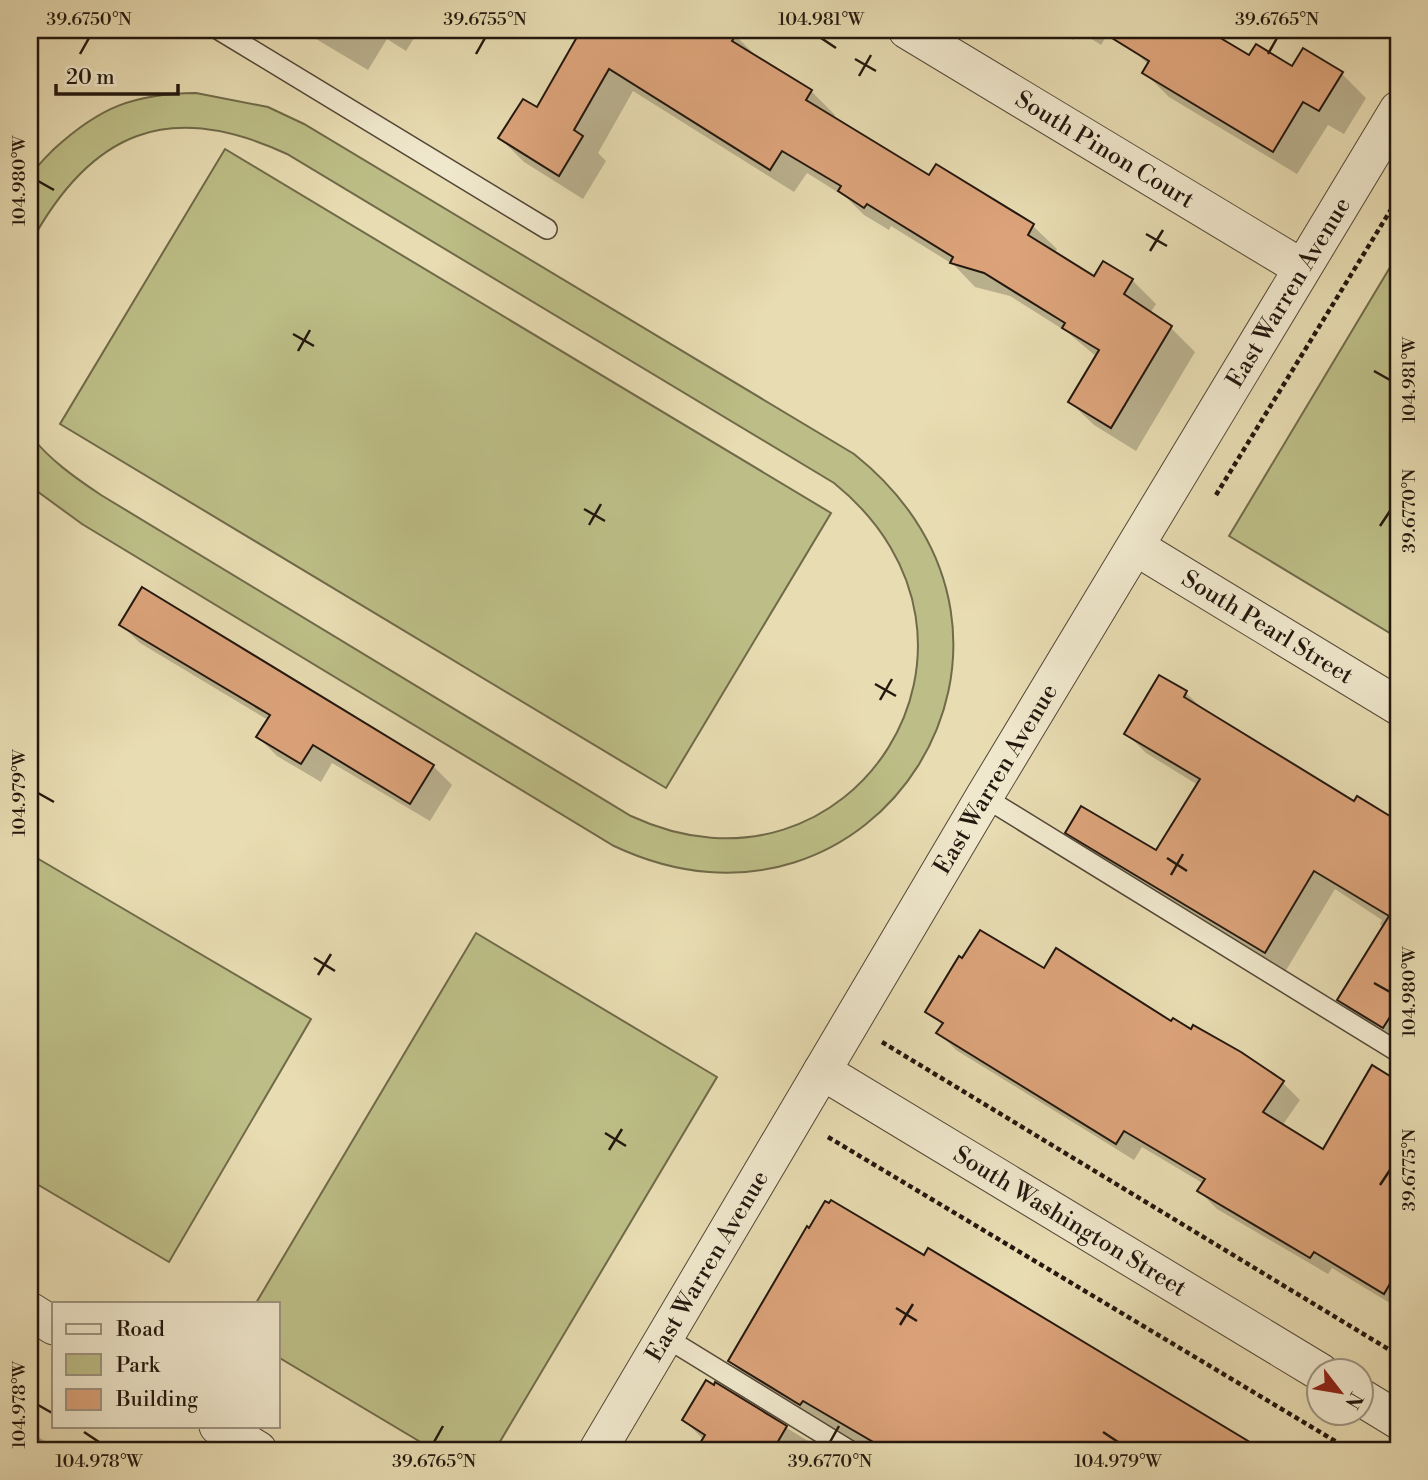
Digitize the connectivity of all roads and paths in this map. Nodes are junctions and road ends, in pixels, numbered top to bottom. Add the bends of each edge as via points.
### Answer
1 (219, 30) edge
2 (907, 30) edge
3 (1398, 110) edge
4 (1398, 198) edge
5 (547, 229) dead end
6 (1302, 268) junction
7 (1208, 505) dead end
8 (1136, 547) junction
9 (1398, 706) edge
10 (984, 797) junction
11 (878, 1040) dead end
12 (1398, 1052) edge
13 (822, 1072) junction
14 (821, 1133) dead end
15 (30, 1311) edge
16 (52, 1325) edge
17 (665, 1337) junction
18 (1398, 1355) edge
19 (1306, 1364) edge
20 (1376, 1407) edge
21 (1398, 1420) edge
22 (221, 1428) edge
23 (258, 1450) edge
24 (598, 1450) edge
25 (849, 1450) edge
26 (1350, 1450) edge

1 - 5 lane
2 - 6 street, South Pinon Court
3 - 6 street, East Warren Avenue
4 - 7 path
6 - 8 street, East Warren Avenue
8 - 9 street, South Pearl Street
8 - 10 street, East Warren Avenue
10 - 12 lane
10 - 13 street, East Warren Avenue
11 - 18 path
13 - 17 street, East Warren Avenue
13 - 19 street, South Washington Street
14 - 26 path
15 - 16 street
17 - 24 street, East Warren Avenue
17 - 25 lane
20 - 21 street
22 - 23 street

